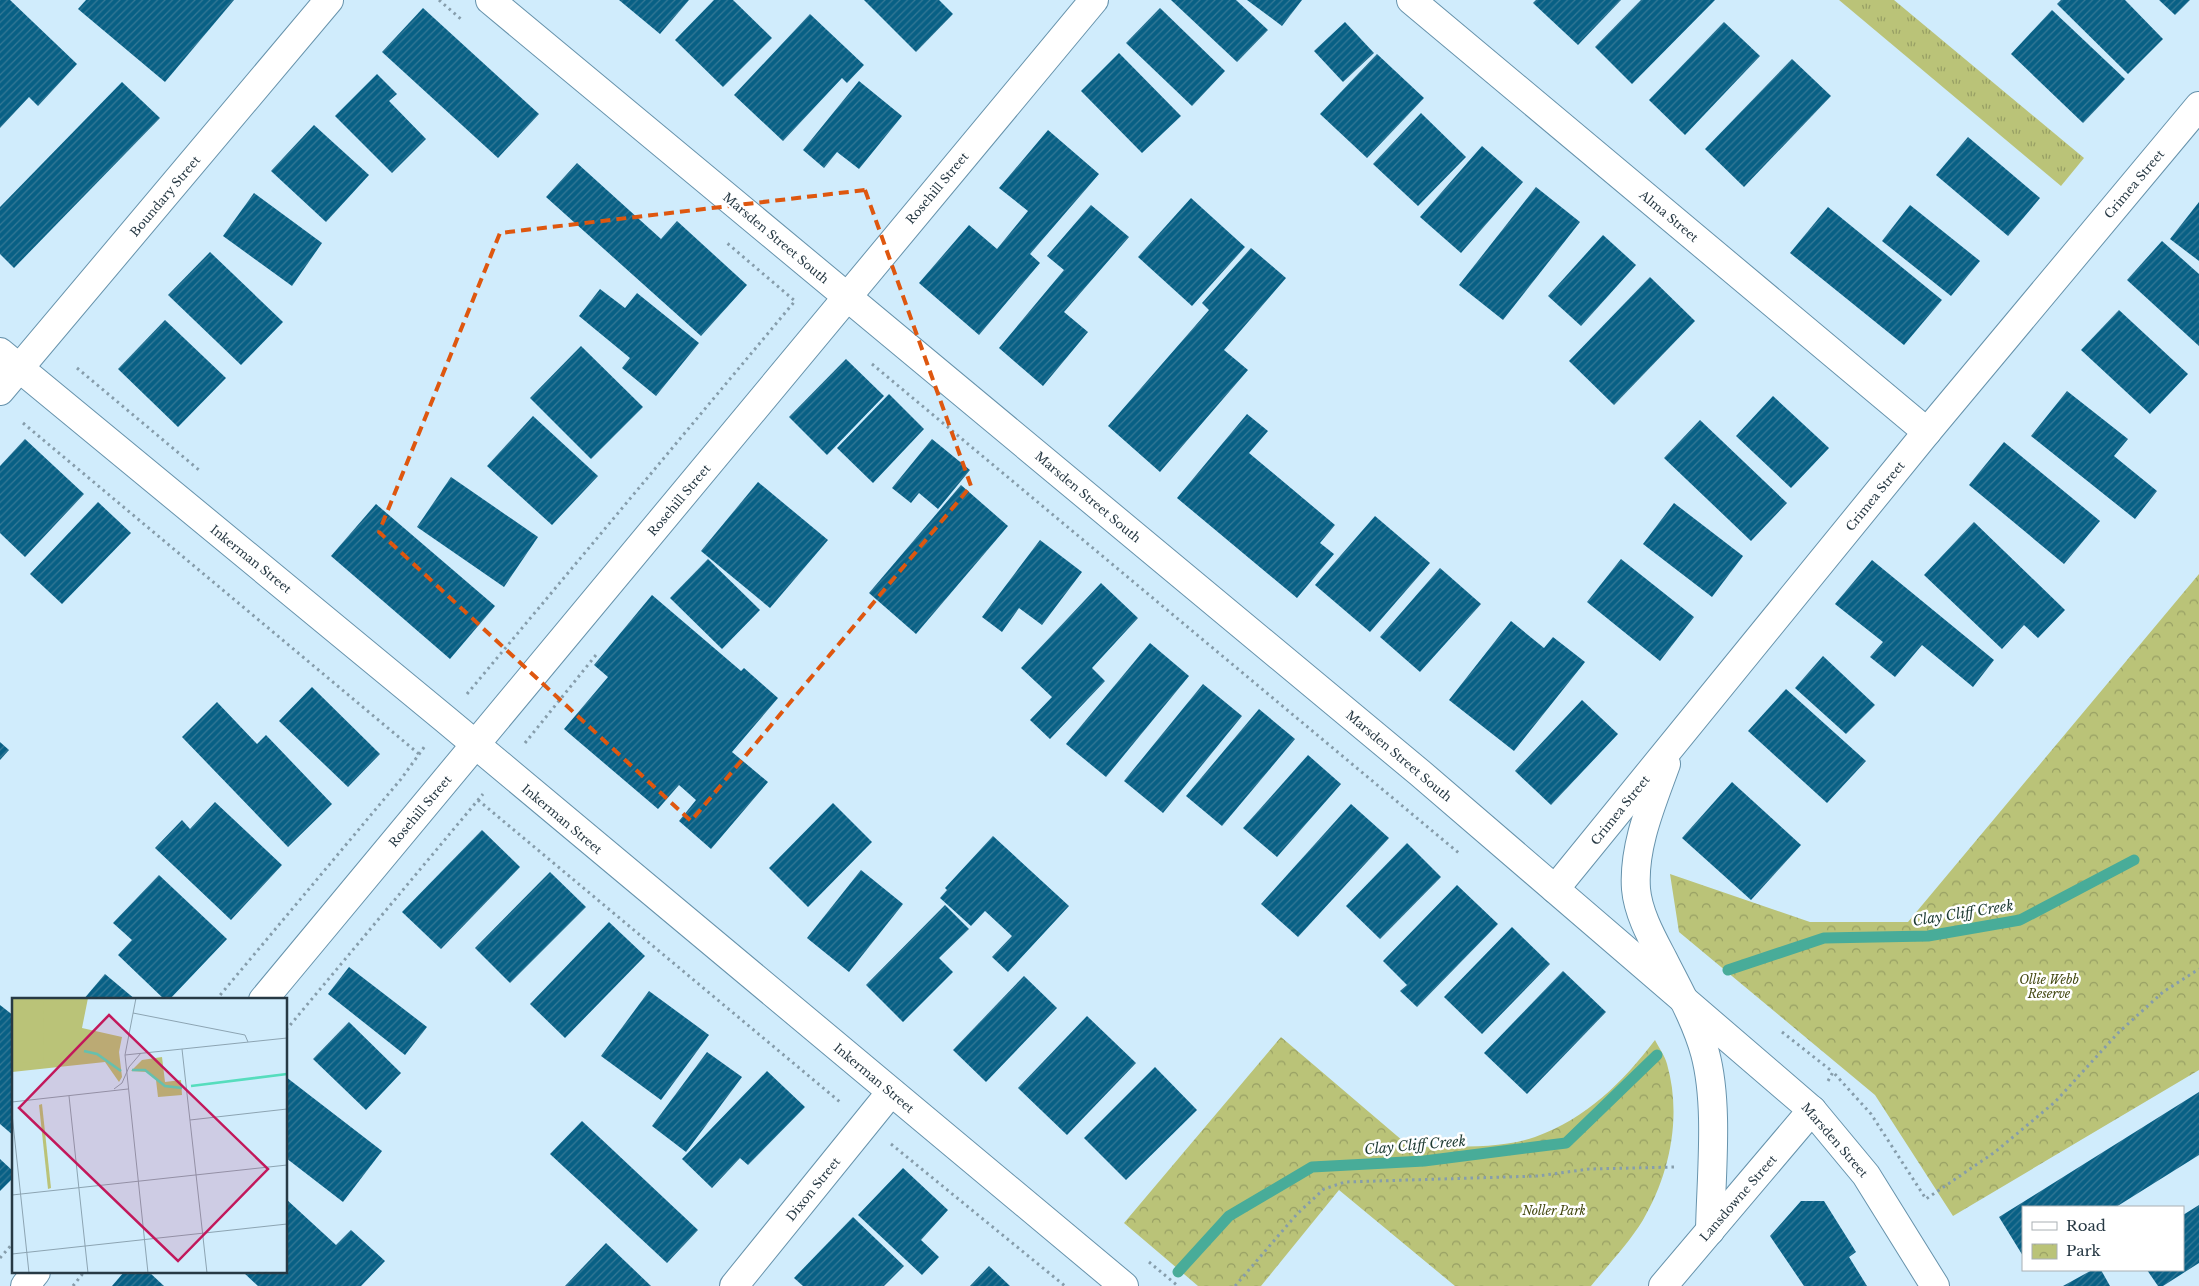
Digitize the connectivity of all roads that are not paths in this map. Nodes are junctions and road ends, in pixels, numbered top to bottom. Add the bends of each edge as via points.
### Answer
1 (329, 0) edge
2 (490, 0) edge
3 (1094, 0) edge
4 (1411, 0) edge
5 (2199, 106) edge
6 (847, 297) junction
7 (10, 360) edge
8 (0, 391) edge
9 (1927, 432) junction
10 (475, 745) junction
11 (1673, 745) junction
12 (1555, 889) junction
13 (265, 998) edge
14 (1683, 998) junction
15 (891, 1092) junction
16 (1812, 1110) junction
17 (1710, 1231) junction
18 (34, 1274) edge
19 (25, 1286) edge
20 (734, 1286) edge
21 (1124, 1286) edge
22 (1663, 1286) edge
23 (1935, 1286) edge

1 - 7 street, Boundary Street
2 - 6 street, Marsden Street South
3 - 6 street, Rosehill Street
4 - 9 street, Alma Street
5 - 9 street, Crimea Street
6 - 10 street, Rosehill Street
6 - 12 street, Marsden Street South
7 - 8 street, Boundary Street
7 - 10 street, Inkerman Street
9 - 11 street, Crimea Street
10 - 13 street, Rosehill Street
10 - 15 street, Inkerman Street
11 - 12 street, Crimea Street
11 - 14 street via 1641,836 1636,889 1647,929
12 - 14 street, Marsden Street South
14 - 16 street, Marsden Street
14 - 17 street via 1705,1053 1711,1097
15 - 20 street, Dixon Street
15 - 21 street, Inkerman Street
16 - 17 street, Lansdowne Street
16 - 23 street, Marsden Street via 1866,1175
17 - 22 street, Lansdowne Street
18 - 19 street

